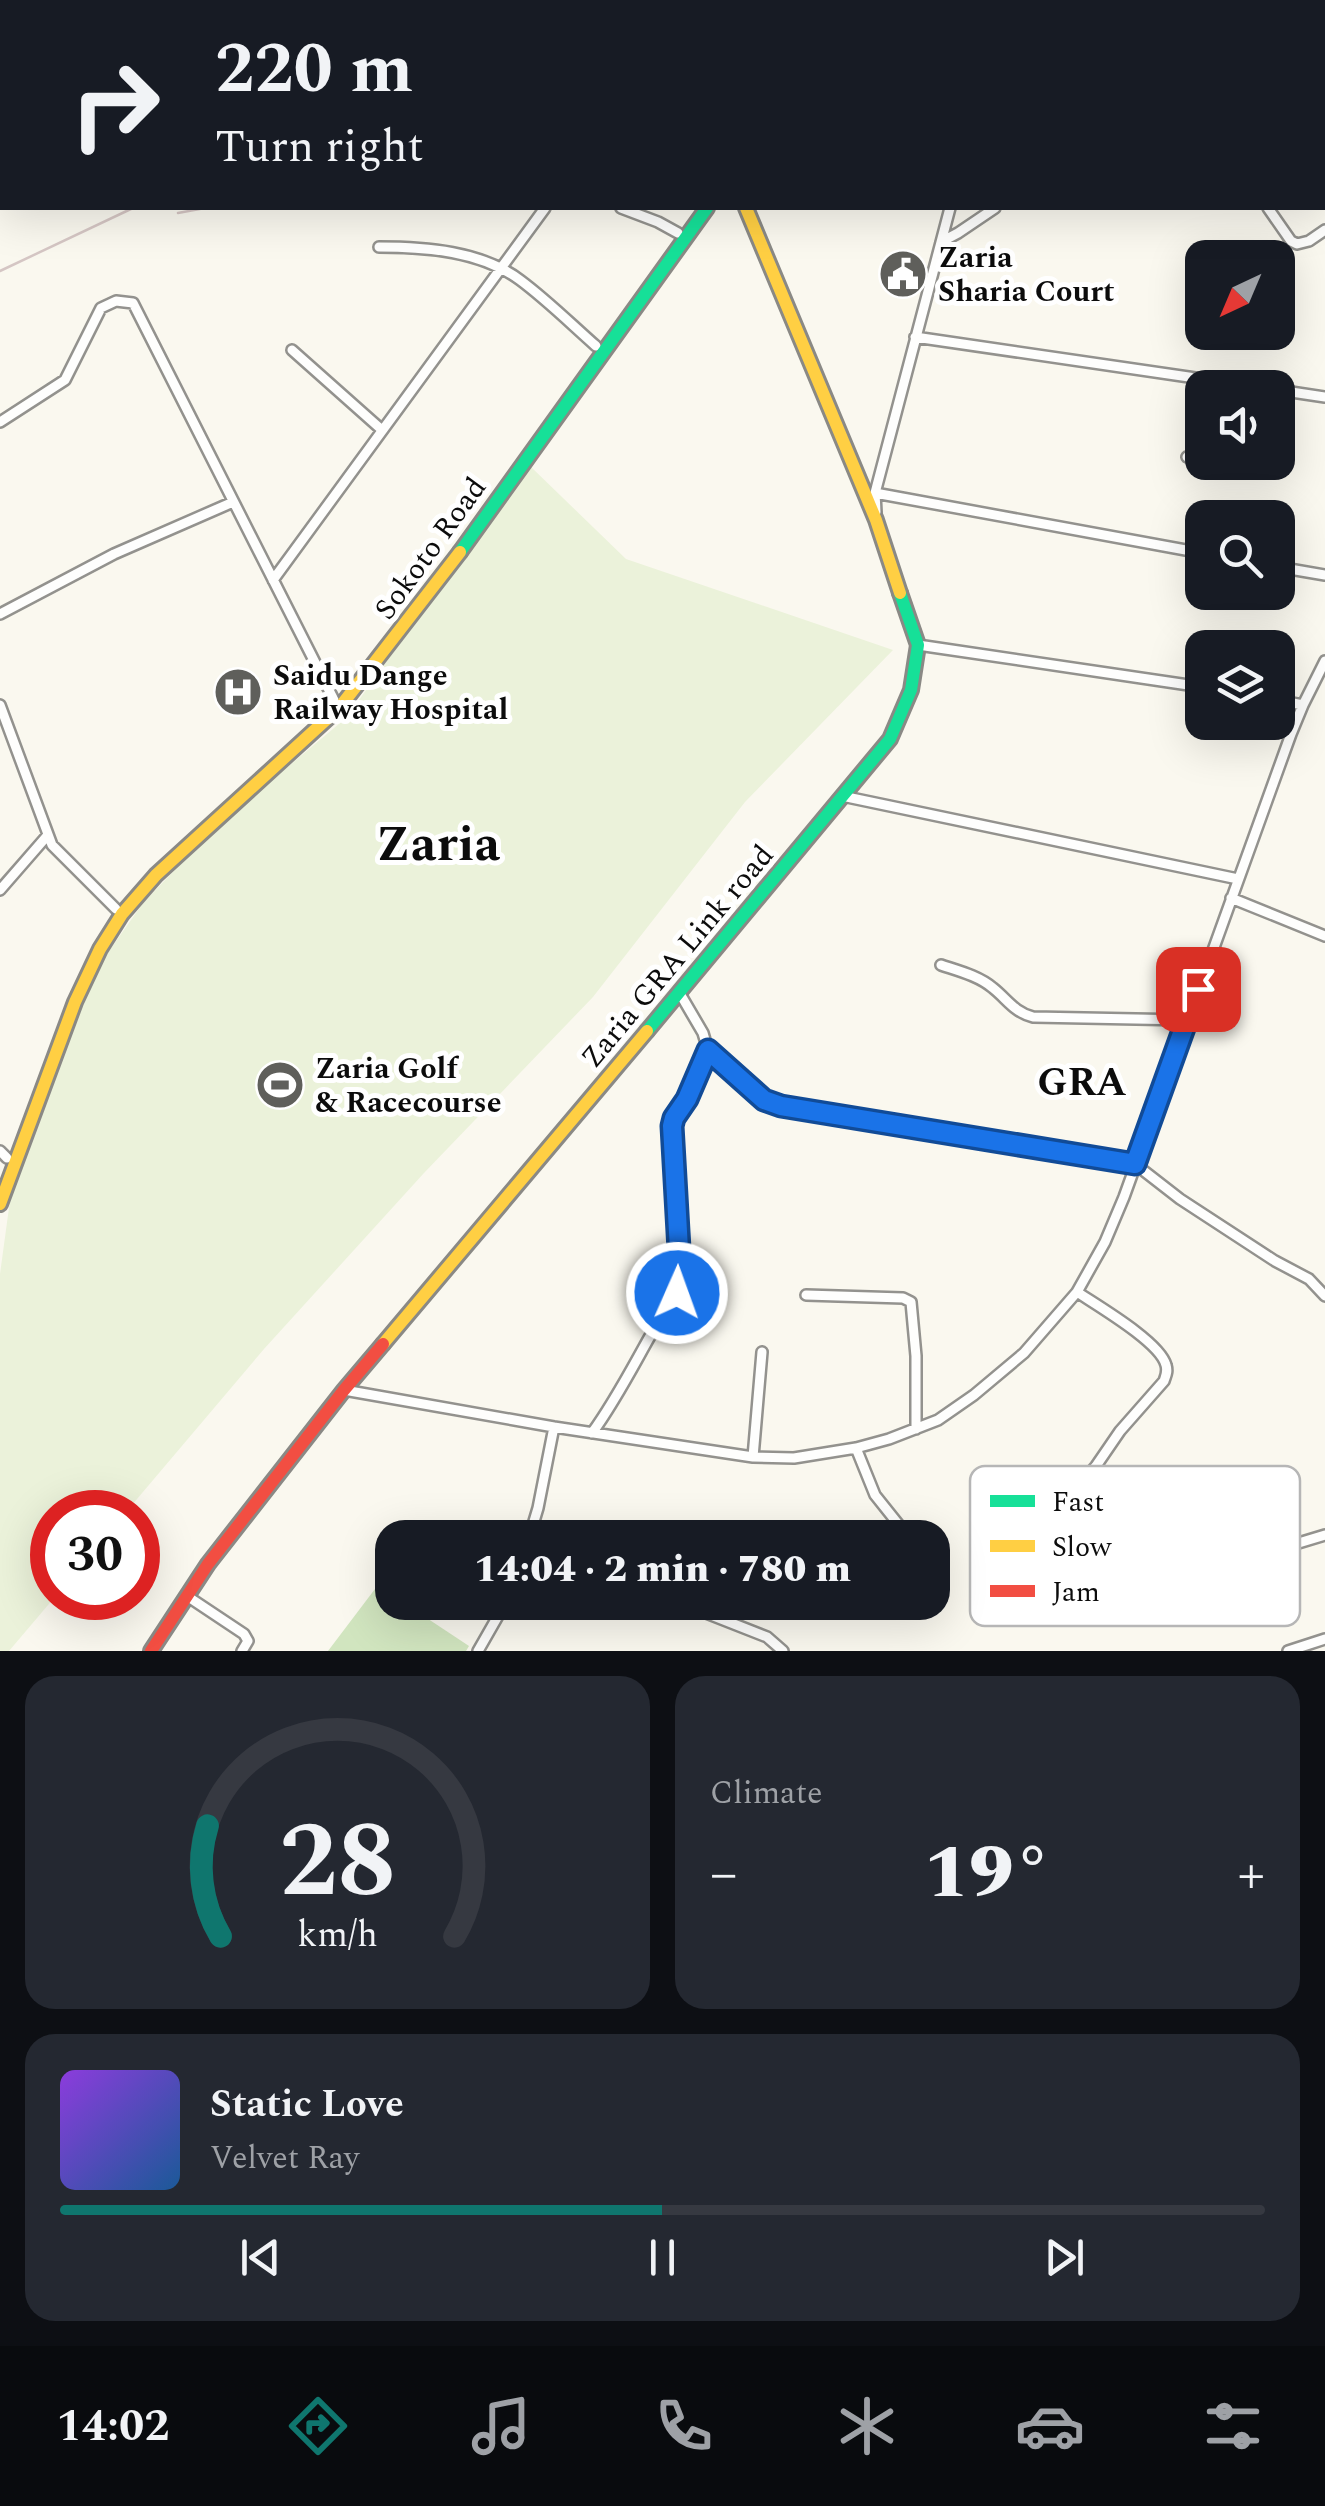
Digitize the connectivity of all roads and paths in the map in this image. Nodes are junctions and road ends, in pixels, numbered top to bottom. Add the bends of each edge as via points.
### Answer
1 (544, 210) edge
2 (626, 210) edge
3 (695, 210) edge
4 (706, 210) edge
5 (747, 210) edge
6 (949, 210) edge
7 (991, 210) edge
8 (1269, 210) edge
9 (1325, 230) edge
10 (678, 233) junction
11 (941, 242) junction
12 (379, 247) dead end
13 (500, 269) junction
14 (915, 337) junction
15 (596, 346) junction
16 (292, 350) dead end
17 (1185, 380) edge
18 (1295, 393) edge
19 (1325, 397) edge
20 (0, 422) edge
21 (382, 430) junction
22 (875, 493) junction
23 (233, 502) junction
24 (876, 520) junction
25 (1185, 550) edge
26 (1295, 570) edge
27 (1325, 575) edge
28 (273, 580) junction
29 (0, 614) edge
30 (918, 645) junction
31 (1325, 661) edge
32 (1185, 684) edge
33 (334, 700) junction
34 (1295, 703) edge
35 (0, 705) edge
36 (1303, 705) junction
37 (842, 796) junction
38 (48, 836) junction
39 (1238, 880) junction
40 (0, 890) edge
41 (1231, 898) junction
42 (116, 909) junction
43 (1325, 936) edge
44 (941, 964) dead end
45 (678, 992) junction
46 (1187, 1020) junction
47 (708, 1050) junction
48 (4, 1154) edge
49 (1135, 1164) junction
50 (0, 1178) edge
51 (0, 1204) edge
52 (1077, 1292) junction
53 (806, 1294) dead end
54 (1325, 1296) edge
55 (762, 1352) dead end
56 (344, 1390) junction
57 (554, 1427) junction
58 (916, 1428) junction
59 (592, 1432) junction
60 (856, 1448) junction
61 (753, 1457) junction
62 (1096, 1466) edge
63 (534, 1520) edge
64 (895, 1520) edge
65 (1325, 1535) edge
66 (1300, 1543) edge
67 (187, 1596) junction
68 (496, 1620) edge
69 (724, 1620) edge
70 (1325, 1639) edge
71 (151, 1651) edge
72 (242, 1651) edge
73 (478, 1651) edge
74 (783, 1651) edge
75 (1288, 1651) edge

1 - 13 street
2 - 10 street
3 - 10 main road, Sokoto Road
4 - 51 main road, Sokoto Road via 360,683 122,914 75,1002
5 - 24 main road, Zaria GRA Link road
6 - 11 street
7 - 11 street
8 - 9 street via 1298,244
10 - 15 main road, Sokoto Road
11 - 14 street
12 - 13 street via 447,250
13 - 15 street
13 - 21 street
14 - 17 street
14 - 22 street
15 - 33 main road, Sokoto Road
16 - 21 street
18 - 19 street
20 - 23 street via 66,380 102,308 133,303
21 - 28 street
22 - 24 street
22 - 25 street
23 - 28 street
23 - 29 street
24 - 30 main road, Zaria GRA Link road
26 - 27 street
28 - 33 street
30 - 32 street
30 - 37 main road, Zaria GRA Link road via 911,690 890,739
31 - 36 street
33 - 42 main road, Sokoto Road
34 - 36 street
35 - 38 street
36 - 39 street
37 - 39 street
37 - 45 main road, Zaria GRA Link road
38 - 40 street
38 - 42 street
39 - 41 street
41 - 43 street
41 - 46 street
42 - 48 main road, Sokoto Road via 68,998
44 - 46 street via 982,980 1014,1010 1033,1017
45 - 47 street
45 - 56 main road, Zaria GRA Link road
46 - 49 street
47 - 49 street via 764,1100 781,1106
47 - 59 street via 672,1126 680,1283
48 - 50 main road, Sokoto Road
49 - 52 street
49 - 54 street
52 - 58 street via 1024,1353 974,1395
52 - 62 street via 1146,1340 1167,1371
53 - 58 street via 912,1302
55 - 61 street
56 - 57 street
56 - 67 main road, Zaria GRA Link road
57 - 59 street
57 - 63 street
58 - 60 street
59 - 61 street
60 - 61 street
60 - 64 street via 875,1495
65 - 66 street
67 - 71 main road, Zaria GRA Link road
67 - 72 street via 244,1634
68 - 73 street
69 - 74 street via 768,1637
70 - 75 street

